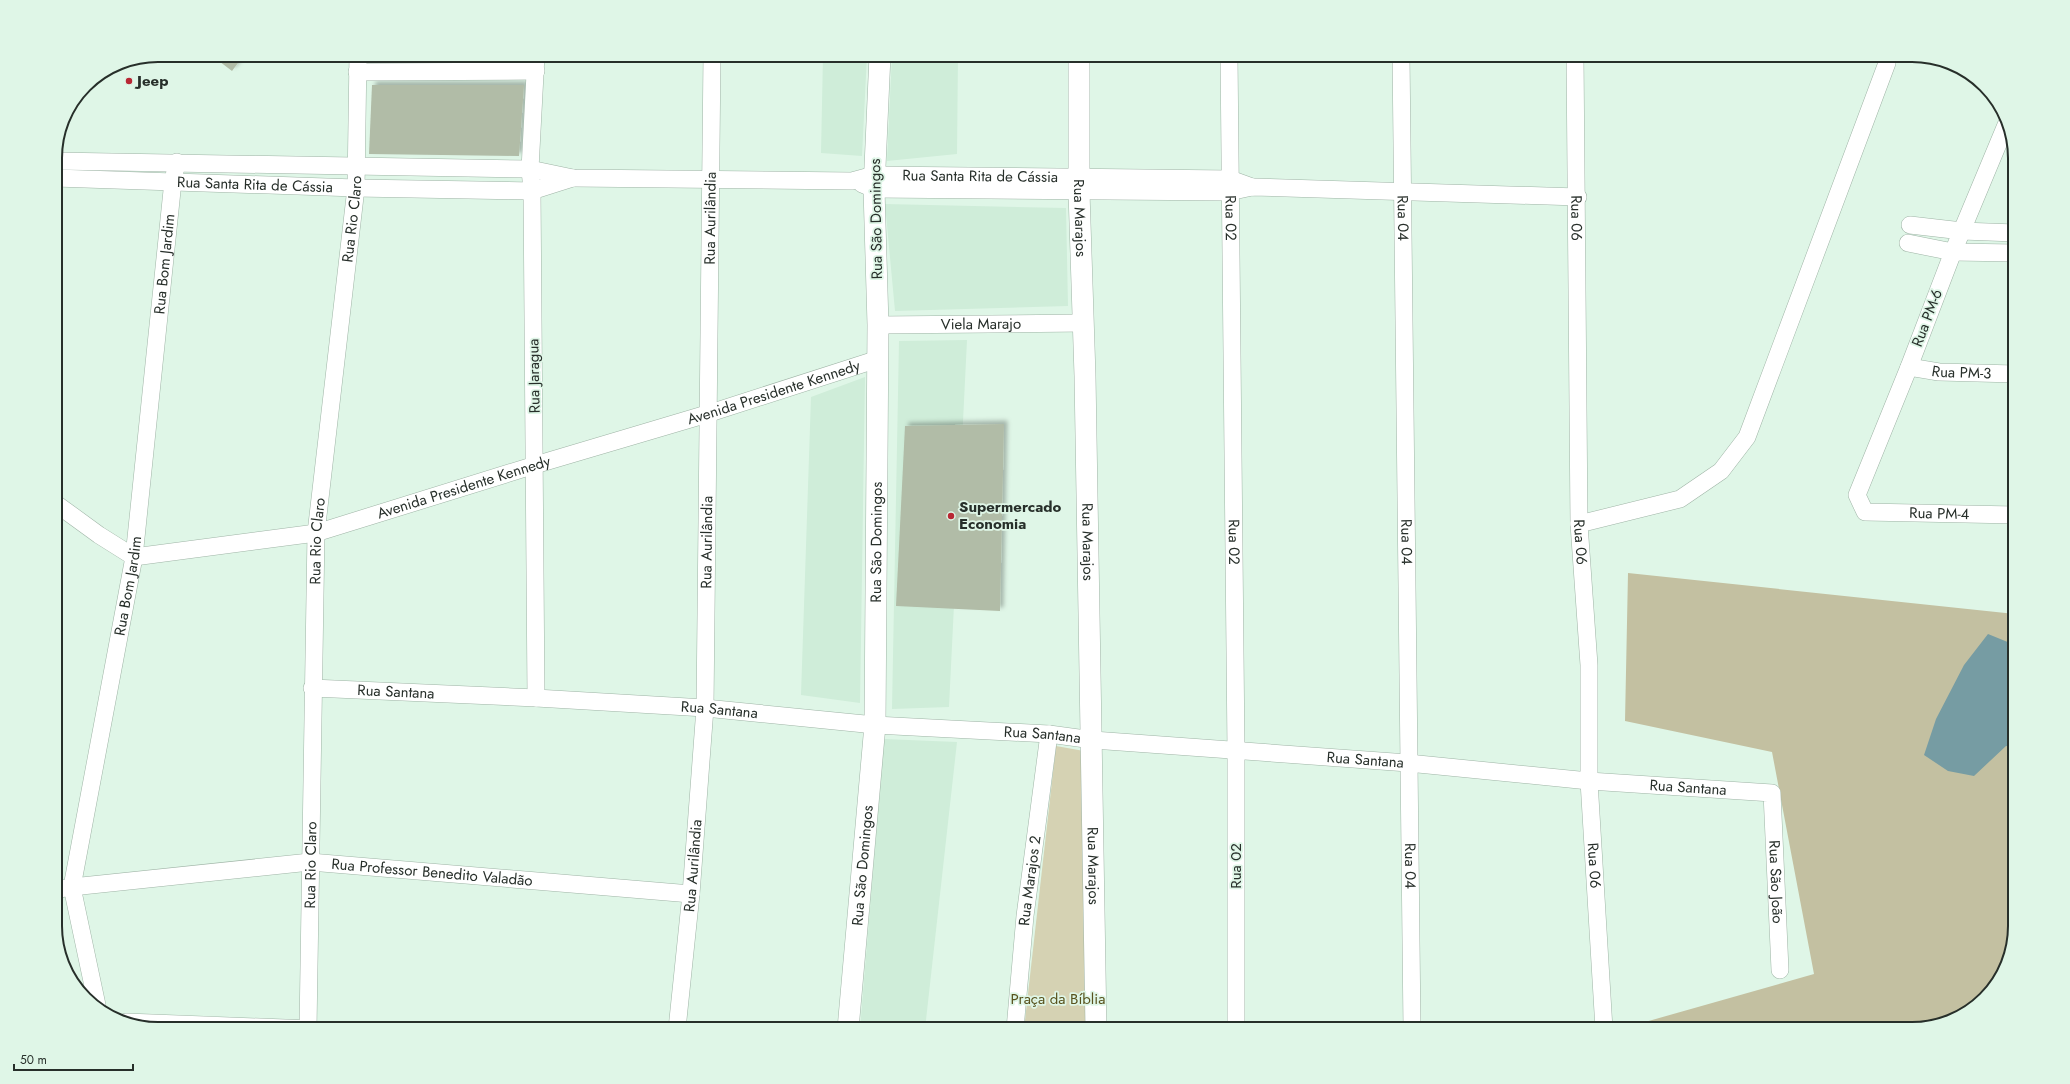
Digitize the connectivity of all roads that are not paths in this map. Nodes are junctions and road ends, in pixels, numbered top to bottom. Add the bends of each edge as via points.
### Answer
1 (358, 62) edge
2 (712, 62) edge
3 (880, 62) edge
4 (1079, 62) edge
5 (1229, 62) edge
6 (1401, 62) edge
7 (1575, 62) edge
8 (536, 63) edge
9 (1887, 63) dead end
10 (357, 72) junction
11 (2004, 130) edge
12 (62, 161) edge
13 (177, 162) junction
14 (356, 167) junction
15 (530, 169) junction
16 (62, 178) edge
17 (573, 178) junction
18 (711, 179) junction
19 (173, 181) junction
20 (874, 182) junction
21 (1079, 184) junction
22 (1230, 186) junction
23 (356, 188) junction
24 (532, 191) junction
25 (1403, 191) junction
26 (1578, 197) junction
27 (1910, 225) dead end
28 (1962, 231) junction
29 (2008, 233) edge
30 (1908, 243) dead end
31 (1952, 252) junction
32 (2008, 253) edge
33 (1084, 323) junction
34 (878, 326) junction
35 (878, 359) junction
36 (1909, 367) junction
37 (2008, 374) edge
38 (707, 414) junction
39 (535, 465) junction
40 (62, 508) edge
41 (1864, 512) joint
42 (2008, 515) edge
43 (1579, 524) junction
44 (316, 533) junction
45 (134, 557) junction
46 (312, 688) junction
47 (536, 698) junction
48 (705, 708) junction
49 (875, 725) junction
50 (1049, 734) junction
51 (1093, 740) junction
52 (1236, 752) junction
53 (1408, 763) junction
54 (1589, 781) junction
55 (1772, 793) joint
56 (310, 862) junction
57 (63, 888) edge
58 (691, 894) junction
59 (1780, 970) dead end
60 (95, 998) edge
61 (308, 1022) edge
62 (678, 1022) edge
63 (849, 1022) edge
64 (1016, 1022) edge
65 (1096, 1022) edge
66 (1236, 1022) edge
67 (1412, 1022) edge
68 (1604, 1022) edge

1 - 10 street, Rua Rio Claro
2 - 18 street, Rua Aurilândia
3 - 20 street, Rua São Domingos
4 - 21 street, Rua Marajos
5 - 22 street, Rua 02
6 - 25 street, Rua 04
7 - 26 street, Rua 06
8 - 10 street
8 - 15 street, Rua Jaragua
9 - 43 street via 1747,437 1721,471 1680,499
10 - 14 street, Rua Rio Claro
11 - 28 street, Rua PM-6
12 - 13 street, Rua Santa Rita de Cássia
13 - 14 street, Rua Santa Rita de Cássia
13 - 19 street, Rua Bom Jardim
14 - 15 street, Rua Santa Rita de Cássia
14 - 23 street, Rua Rio Claro
15 - 17 street, Rua Santa Rita de Cássia
15 - 24 street, Rua Jaragua
16 - 19 street, Rua Santa Rita de Cássia
17 - 18 street, Rua Santa Rita de Cássia
17 - 24 street, Rua Santa Rita de Cássia
18 - 20 street, Rua Santa Rita de Cássia
18 - 38 street, Rua Aurilândia
19 - 23 street, Rua Santa Rita de Cássia
19 - 45 street, Rua Bom Jardim
20 - 21 street, Rua Santa Rita de Cássia
20 - 34 street, Rua São Domingos
21 - 22 street, Rua Santa Rita de Cássia
21 - 33 street, Rua Marajos
22 - 25 street, Rua Santa Rita de Cássia
22 - 52 street, Rua 02
23 - 24 street, Rua Santa Rita de Cássia
23 - 44 street, Rua Rio Claro
24 - 39 street, Rua Jaragua
25 - 26 street, Rua Santa Rita de Cássia
25 - 53 street, Rua 04
26 - 43 street, Rua 06
27 - 28 street
28 - 29 street
28 - 31 street, Rua PM-6
30 - 31 street
31 - 32 street
31 - 36 street, Rua PM-6
33 - 34 street, Viela Marajo
33 - 51 street, Rua Marajos
34 - 35 street, Rua São Domingos
35 - 38 street, Avenida Presidente Kennedy
35 - 49 street, Rua São Domingos
36 - 37 street, Rua PM-3 via 1939,372
36 - 41 street, Rua PM-6 via 1857,495
38 - 39 street, Avenida Presidente Kennedy
38 - 48 street, Rua Aurilândia
39 - 44 street, Avenida Presidente Kennedy
39 - 47 street, Rua Jaragua
40 - 45 street
41 - 42 street, Rua PM-4
43 - 54 street, Rua 06 via 1589,664
44 - 45 street, Avenida Presidente Kennedy
44 - 46 street, Rua Rio Claro
45 - 57 street, Rua Bom Jardim
46 - 47 street, Rua Santana
46 - 56 street, Rua Rio Claro
47 - 48 street, Rua Santana
48 - 49 street, Rua Santana
48 - 58 street, Rua Aurilândia
49 - 50 street, Rua Santana
49 - 63 street, Rua São Domingos
50 - 51 street, Rua Santana
50 - 64 street, Rua Marajos 2 via 1025,916
51 - 52 street, Rua Santana
51 - 65 street, Rua Marajos
52 - 53 street, Rua Santana
52 - 66 street, Rua 02
53 - 54 street, Rua Santana
53 - 67 street, Rua 04
54 - 55 street, Rua Santana
54 - 68 street, Rua 06
55 - 59 street, Rua São João
56 - 57 street, Rua Professor Benedito Valadão
56 - 58 street, Rua Professor Benedito Valadão
56 - 61 street, Rua Rio Claro
57 - 60 street, Rua Bom Jardim
58 - 62 street, Rua Aurilândia

